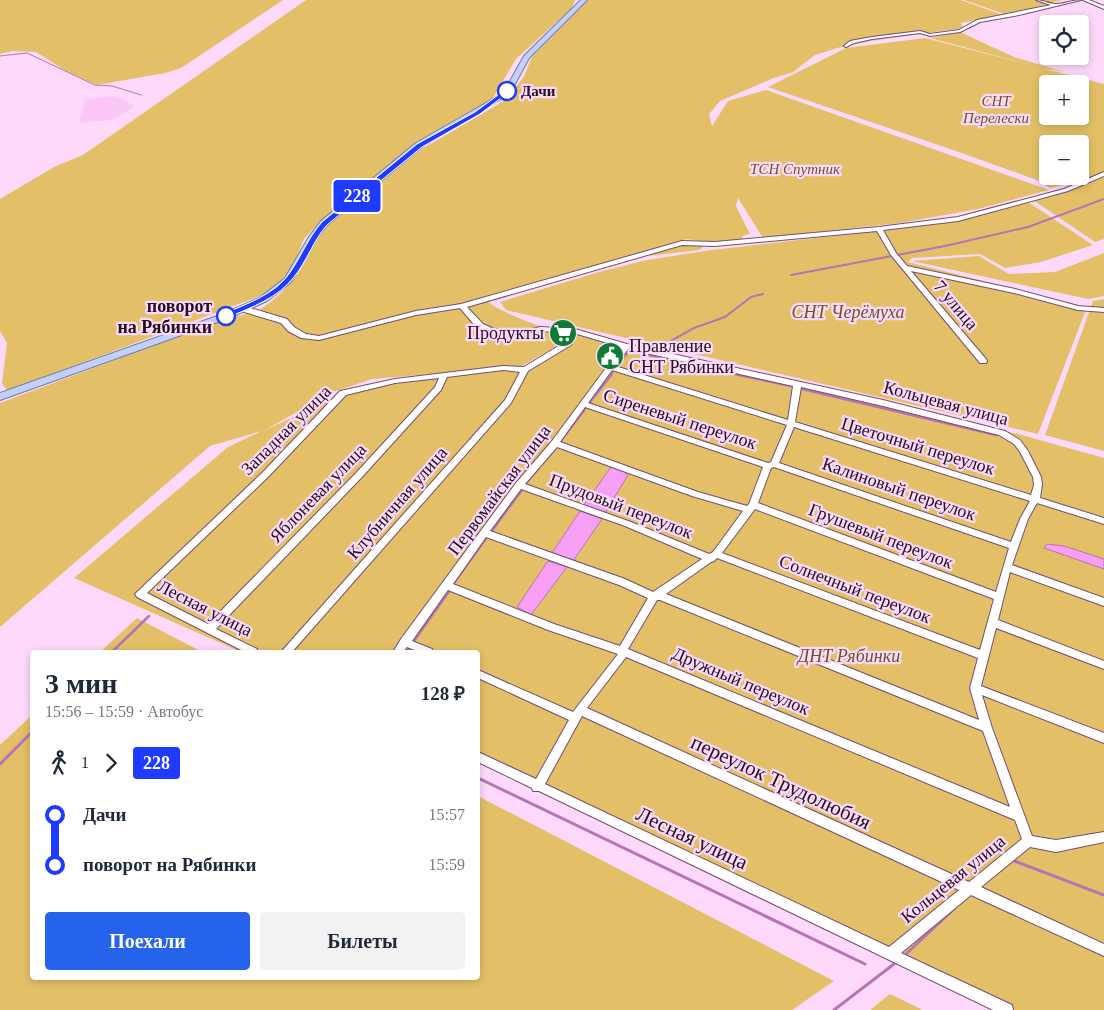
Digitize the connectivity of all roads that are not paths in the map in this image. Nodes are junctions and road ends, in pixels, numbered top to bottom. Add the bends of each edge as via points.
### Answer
1 (584, 0) edge
2 (1038, 0) edge
3 (1079, 0) edge
4 (1085, 0) edge
5 (1057, 6) junction
6 (1104, 8) edge
7 (997, 14) dead end
8 (1005, 16) junction
9 (846, 46) dead end
10 (1104, 174) edge
11 (879, 228) junction
12 (905, 268) junction
13 (462, 306) junction
14 (244, 309) junction
15 (1104, 310) edge
16 (575, 331) junction
17 (626, 346) junction
18 (983, 361) dead end
19 (610, 367) junction
20 (525, 370) junction
21 (444, 376) junction
22 (798, 385) junction
23 (0, 397) edge
24 (583, 404) junction
25 (791, 424) junction
26 (555, 443) junction
27 (771, 465) junction
28 (519, 485) junction
29 (1036, 499) junction
30 (751, 507) junction
31 (1104, 521) edge
32 (485, 533) junction
33 (1014, 546) junction
34 (714, 556) junction
35 (1007, 567) junction
36 (448, 586) junction
37 (140, 594) joint
38 (654, 596) junction
39 (998, 597) junction
40 (1104, 602) edge
41 (992, 622) junction
42 (210, 629) junction
43 (405, 642) junction
44 (249, 650) edge
45 (288, 650) edge
46 (399, 650) edge
47 (423, 650) edge
48 (622, 651) junction
49 (982, 655) junction
50 (1104, 665) edge
51 (480, 675) edge
52 (976, 688) junction
53 (578, 714) junction
54 (987, 728) junction
55 (1104, 738) edge
56 (480, 758) edge
57 (537, 787) junction
58 (1018, 816) junction
59 (1104, 837) edge
60 (1028, 841) junction
61 (967, 889) junction
62 (1104, 950) edge
63 (890, 954) junction
64 (1007, 1010) edge

1 - 14 main road via 526,57 512,84 500,98 419,145 360,193 318,230 285,284
2 - 5 street
3 - 5 street
4 - 6 street
5 - 8 street
7 - 8 street
8 - 9 street via 980,21 960,31 930,35 920,32 862,40
10 - 11 street via 1066,190 958,218
11 - 12 street, 7 улица via 892,254
11 - 13 street via 716,244 682,243
12 - 15 street via 1078,308
12 - 18 street, 7 улица
13 - 14 street via 416,313 320,338 304,336 284,321
13 - 16 street, Кольцевая улица via 480,326 492,331 514,334 541,329
14 - 23 main road
16 - 17 street, Кольцевая улица
16 - 20 street via 568,343
17 - 19 street, Первомайская улица
17 - 22 street, Кольцевая улица
19 - 24 street, Первомайская улица
19 - 25 street, Цветочный переулок
20 - 21 street, Западная улица via 503,368
20 - 45 street, Клубничная улица via 508,401
21 - 37 street, Западная улица via 394,381 343,393 266,474
21 - 42 street, Яблоневая улица via 438,388 359,475
22 - 25 street
22 - 29 street, Кольцевая улица via 1011,437 1024,451 1037,477
24 - 26 street, Первомайская улица
24 - 27 street, Сиреневый переулок
25 - 27 street
25 - 29 street, Цветочный переулок
26 - 28 street, Первомайская улица
26 - 30 street, Грушевый переулок via 695,494
27 - 30 street
27 - 33 street, Калиновый переулок
28 - 32 street, Первомайская улица
28 - 34 street, Прудовый переулок
29 - 31 street, Цветочный переулок
29 - 33 street, Кольцевая улица via 1024,518
30 - 34 street
30 - 39 street, Грушевый переулок
32 - 36 street, Первомайская улица
32 - 38 street
33 - 35 street, Кольцевая улица
34 - 38 street
34 - 49 street, Солнечный переулок
35 - 39 street, Кольцевая улица
35 - 40 street
36 - 43 street, Первомайская улица
36 - 48 street, Дружный переулок
37 - 42 street, Лесная улица
38 - 48 street
38 - 54 street via 661,596
39 - 41 street, Кольцевая улица
41 - 49 street, Кольцевая улица
41 - 50 street
42 - 44 street, Лесная улица
43 - 46 street, Первомайская улица
43 - 47 street
48 - 53 street via 623,654
48 - 58 street, Дружный переулок
49 - 52 street, Кольцевая улица
51 - 53 street, переулок Трудолюбия
52 - 54 street, Кольцевая улица
52 - 55 street
53 - 57 street
53 - 61 street, переулок Трудолюбия via 835,826
54 - 58 street, Кольцевая улица
56 - 57 street, Лесная улица
57 - 63 street, Лесная улица
58 - 60 street, Кольцевая улица
59 - 60 street via 1056,846
60 - 61 street, Кольцевая улица
61 - 62 street
61 - 63 street, Кольцевая улица
63 - 64 street, Лесная улица

